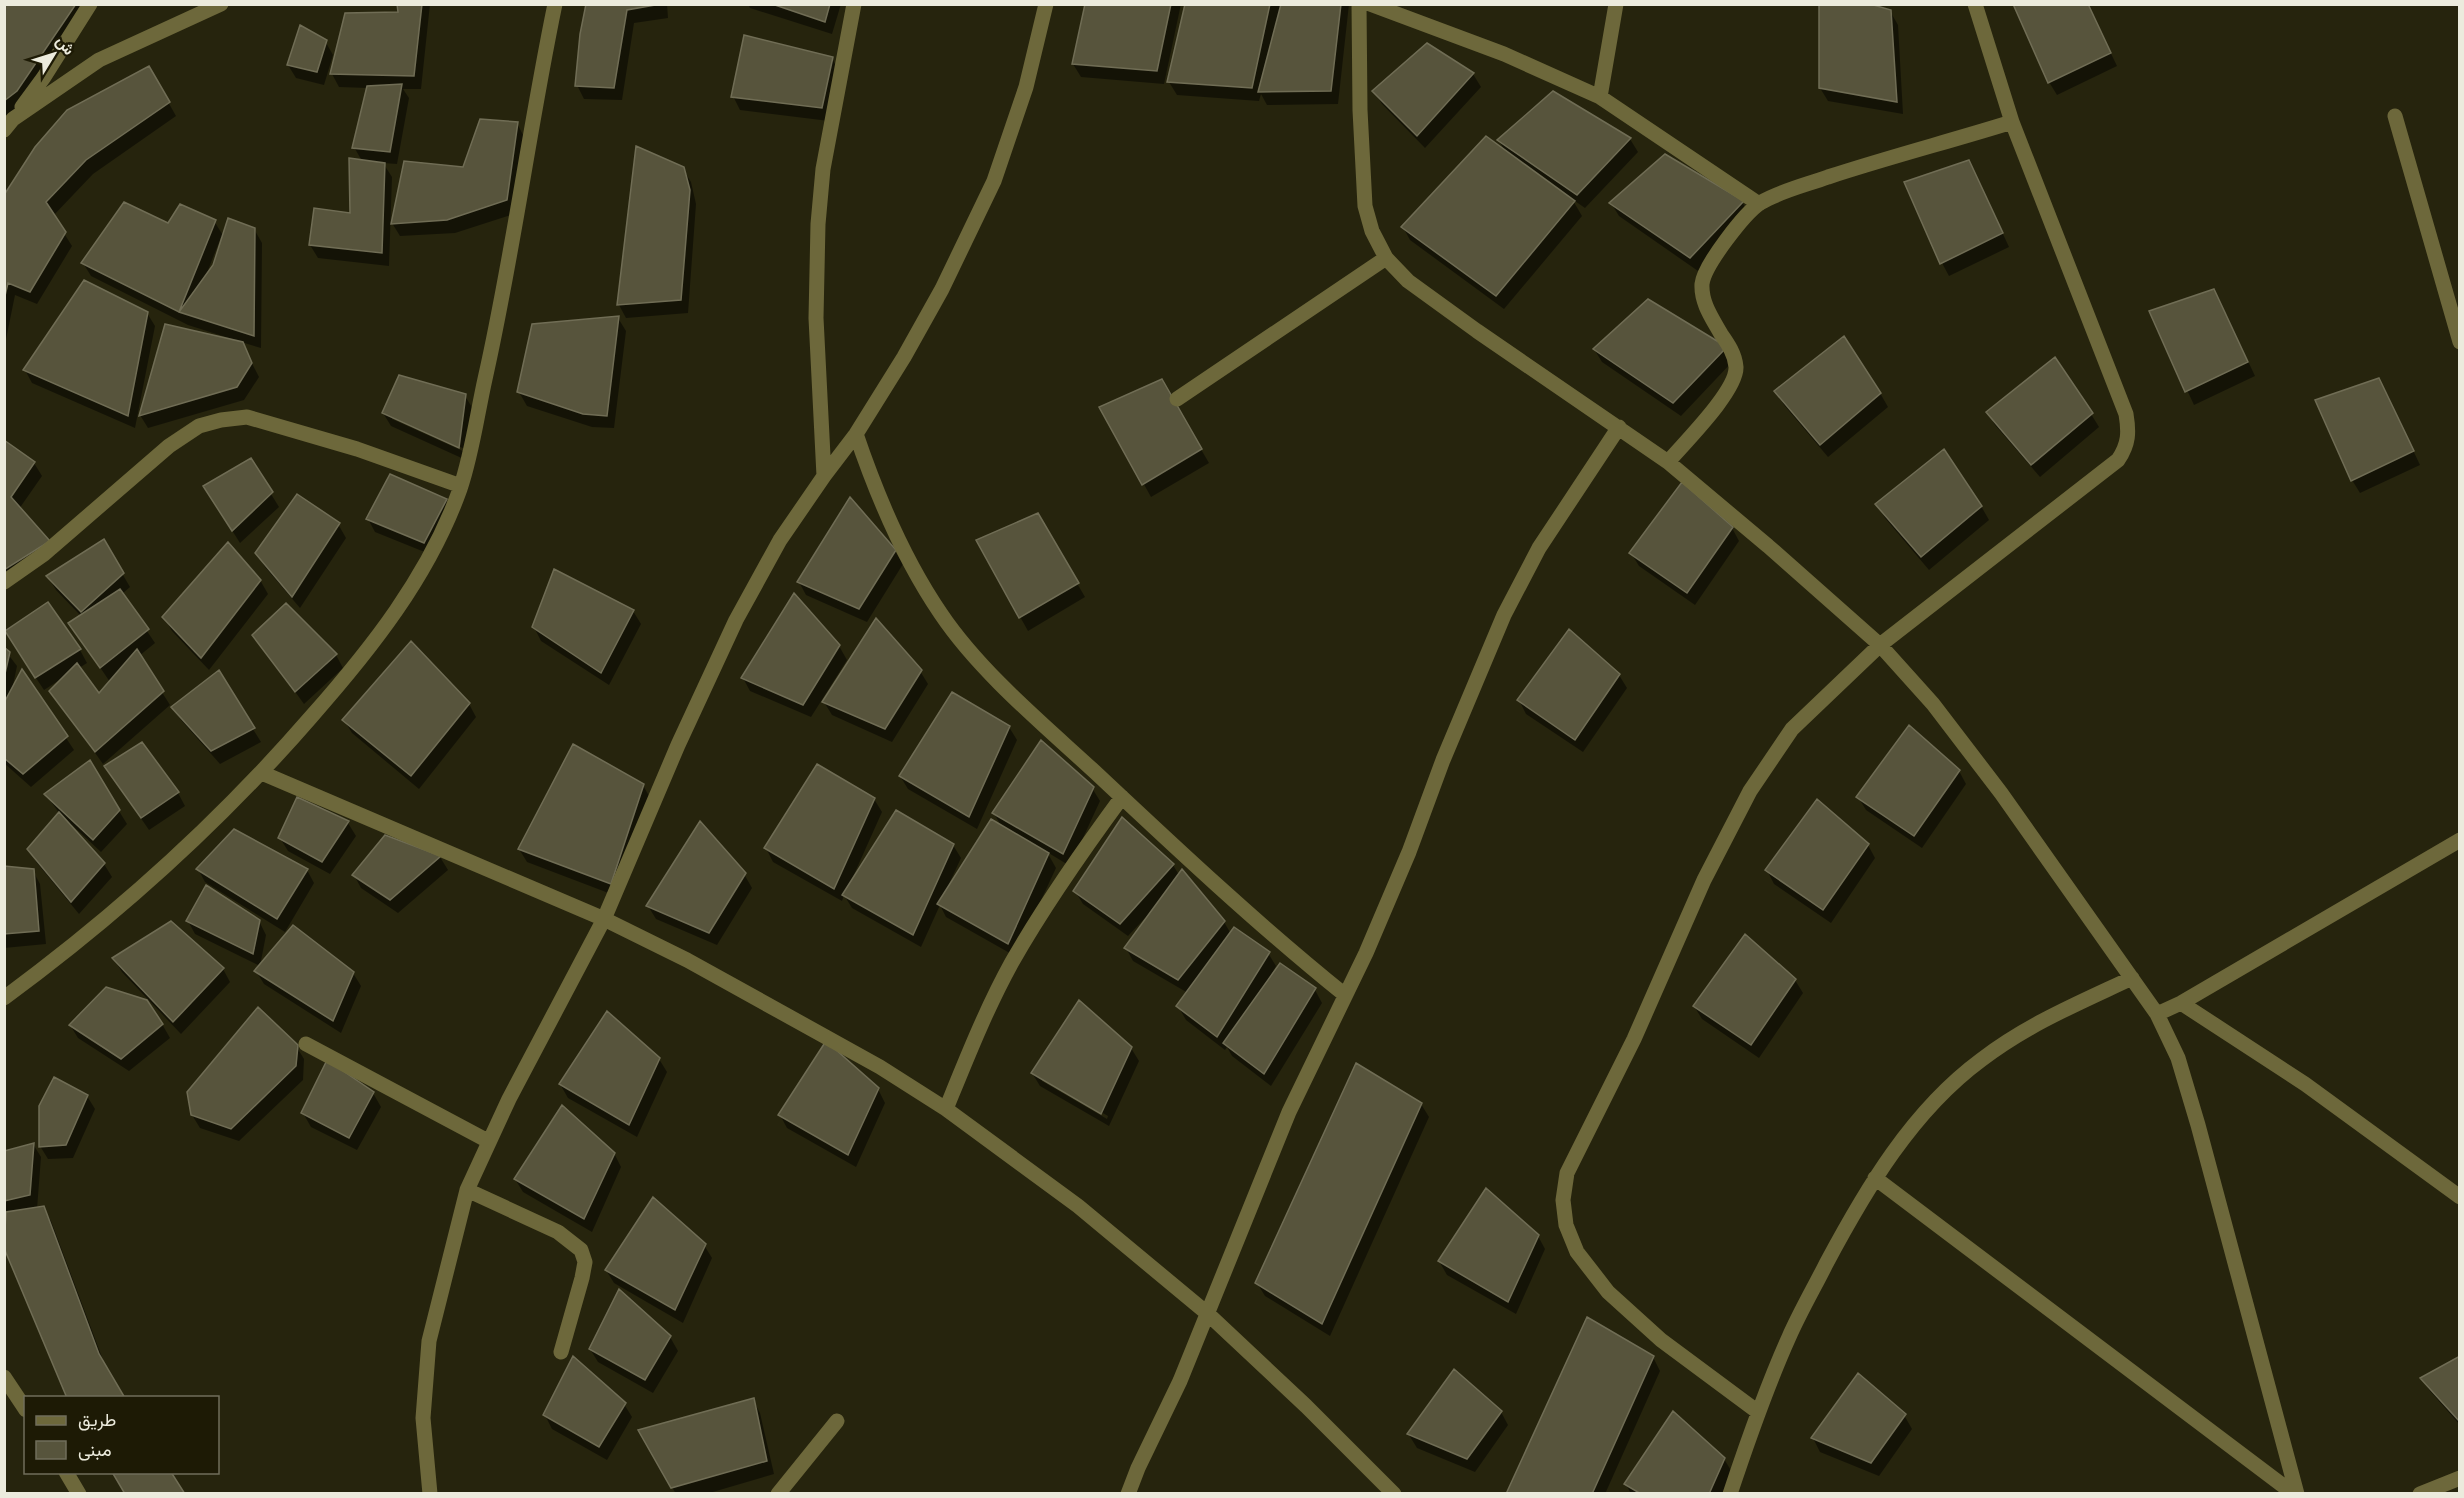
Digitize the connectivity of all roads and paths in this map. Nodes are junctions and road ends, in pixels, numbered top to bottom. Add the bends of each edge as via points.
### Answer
1 (90, 4) edge
2 (221, 4) edge
3 (555, 4) edge
4 (854, 4) edge
5 (1046, 4) edge
6 (1359, 4) edge
7 (1370, 4) edge
8 (1616, 4) edge
9 (1975, 4) edge
10 (1600, 97) junction
11 (2395, 116) dead end
12 (2012, 122) junction
13 (9, 124) edge
14 (1759, 204) junction
15 (1386, 258) junction
16 (2460, 342) edge
17 (1177, 399) dead end
18 (1619, 427) junction
19 (856, 434) junction
20 (1668, 462) junction
21 (824, 476) junction
22 (461, 486) junction
23 (4, 582) edge
24 (1880, 645) junction
25 (262, 773) junction
26 (1122, 797) junction
27 (2460, 840) edge
28 (604, 919) junction
29 (2132, 978) junction
30 (1345, 996) junction
31 (4, 998) edge
32 (2181, 1003) junction
33 (2157, 1014) junction
34 (306, 1044) dead end
35 (946, 1109) junction
36 (488, 1141) junction
37 (1875, 1178) junction
38 (467, 1190) junction
39 (2460, 1197) edge
40 (1208, 1314) junction
41 (561, 1352) dead end
42 (4, 1377) edge
43 (24, 1407) edge
44 (1758, 1412) junction
45 (837, 1421) dead end
46 (67, 1474) edge
47 (2460, 1478) edge
48 (79, 1494) edge
49 (430, 1494) edge
50 (778, 1494) edge
51 (1128, 1494) edge
52 (1394, 1494) edge
53 (1730, 1494) edge
54 (2296, 1494) edge
55 (2420, 1494) edge

1 - 13 street
2 - 13 street via 99,60
3 - 22 street via 501,310
4 - 21 street via 823,169 819,224 816,318
5 - 19 street via 1026,87 994,181 942,289
6 - 15 street via 1365,206
7 - 10 street via 1504,54
8 - 10 street
9 - 12 street
10 - 14 street
11 - 16 street
12 - 14 street via 1838,174
12 - 24 street via 2126,414 2129,434 2125,450 2118,460
14 - 20 street via 1714,255 1702,284 1704,303 1733,354 1734,379 1724,397
15 - 17 street
15 - 18 street via 1408,281
18 - 20 street
18 - 30 street via 1539,548 1504,615 1409,852
19 - 21 street
19 - 26 street via 873,483 913,569 941,614 972,654
20 - 24 street
21 - 28 street via 780,540 736,620
22 - 23 street via 357,449 248,417 221,420 199,426 169,446 44,554
22 - 25 street via 420,576 364,655
24 - 29 street via 1933,704 2001,793
24 - 44 street via 1792,729 1750,791 1704,880 1565,1182 1566,1225 1577,1252 1608,1292 1661,1340
25 - 28 street
25 - 31 street via 160,873
26 - 30 street via 1247,913
26 - 35 street via 1011,963
27 - 32 street
28 - 35 street via 687,960 880,1067
28 - 36 street
29 - 33 street
29 - 37 street via 2020,1031 1978,1061 1925,1110
30 - 40 street via 1289,1112
32 - 33 street
32 - 39 street via 2305,1084
33 - 54 street via 2178,1058 2198,1125
34 - 36 street
35 - 40 street via 1078,1206
36 - 38 street
37 - 44 street via 1790,1334
37 - 54 street
38 - 41 street via 558,1233 581,1250 585,1262 582,1278
38 - 49 street via 429,1341 423,1418
40 - 51 street
40 - 52 street
42 - 43 street
44 - 53 street
45 - 50 street
46 - 48 street
47 - 55 street

